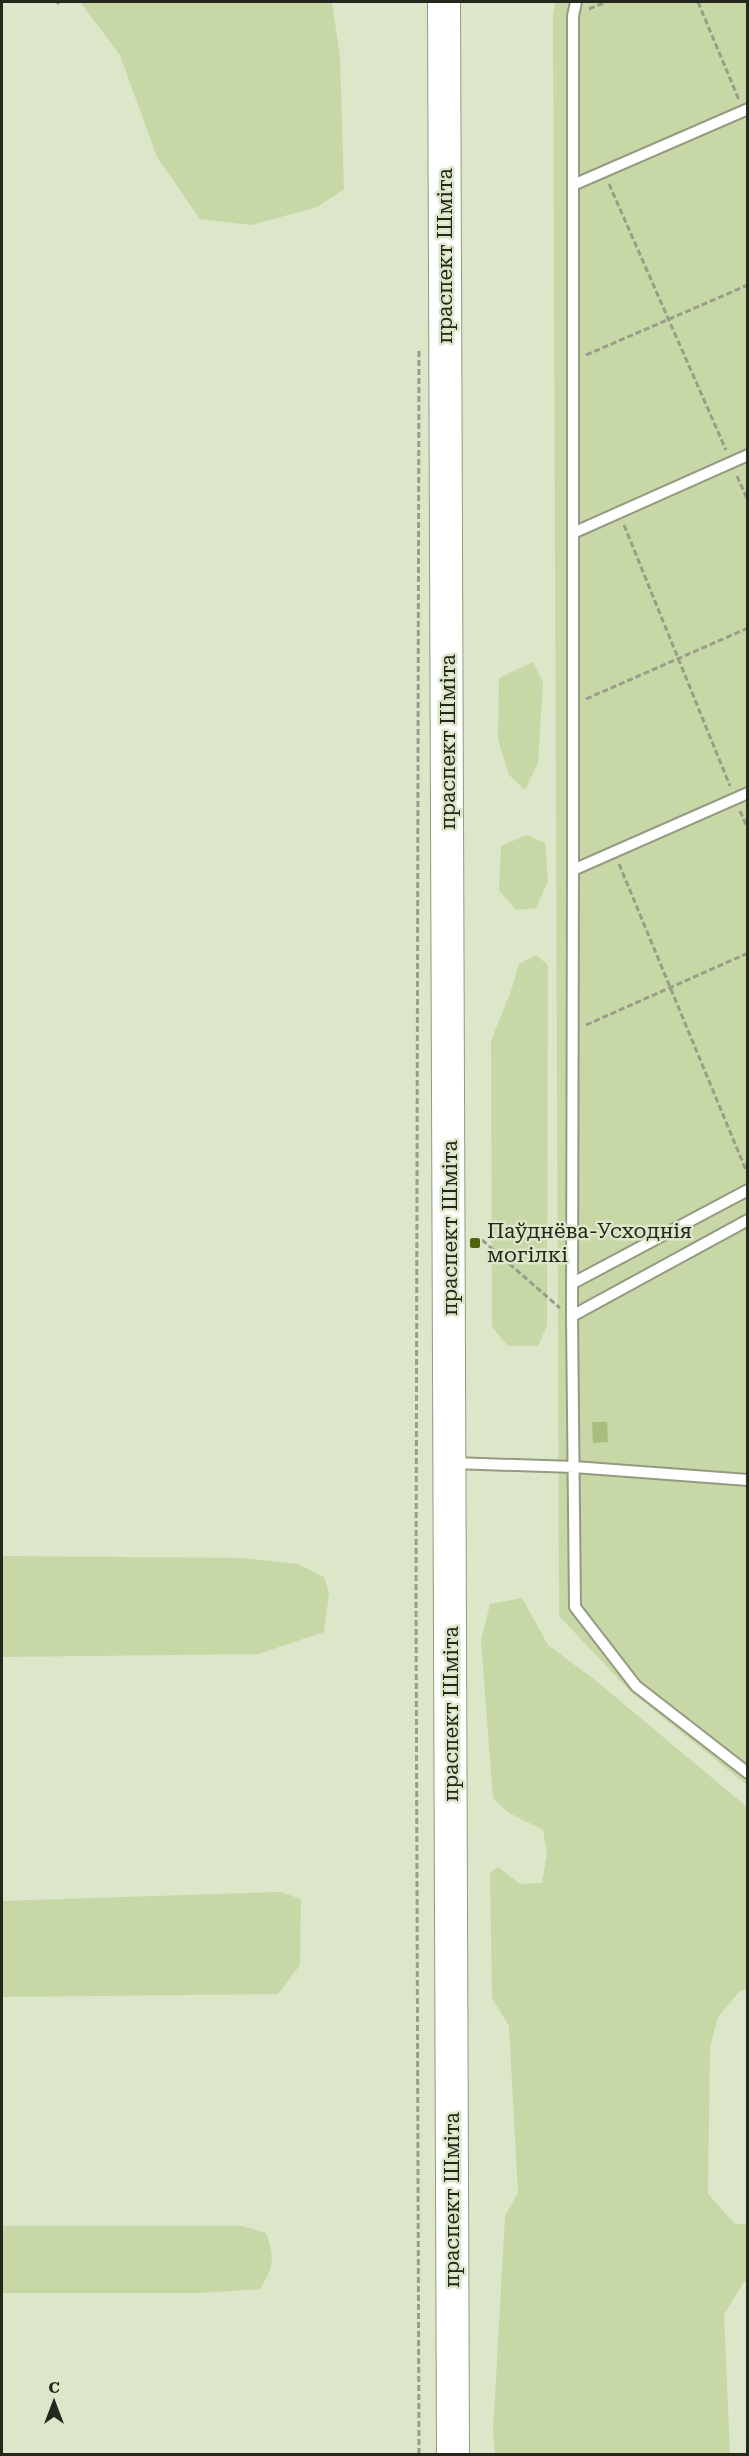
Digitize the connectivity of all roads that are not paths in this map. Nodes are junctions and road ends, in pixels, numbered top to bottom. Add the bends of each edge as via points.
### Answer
1 (444, 2) edge
2 (576, 2) edge
3 (745, 110) edge
4 (573, 185) junction
5 (747, 455) edge
6 (573, 533) junction
7 (747, 793) edge
8 (573, 870) junction
9 (747, 1190) edge
10 (747, 1220) edge
11 (573, 1284) junction
12 (572, 1316) junction
13 (450, 1462) junction
14 (574, 1467) junction
15 (747, 1480) edge
16 (747, 1773) edge
17 (453, 2454) edge

1 - 13 main road, праспект Шміта
2 - 4 lane
3 - 4 lane
4 - 6 lane
5 - 6 lane
6 - 8 lane
7 - 8 lane
8 - 11 lane
9 - 11 lane
10 - 12 lane
11 - 12 lane
12 - 14 lane
13 - 14 lane
13 - 17 main road, праспект Шміта
14 - 15 lane
14 - 16 lane via 575,1608 636,1686

